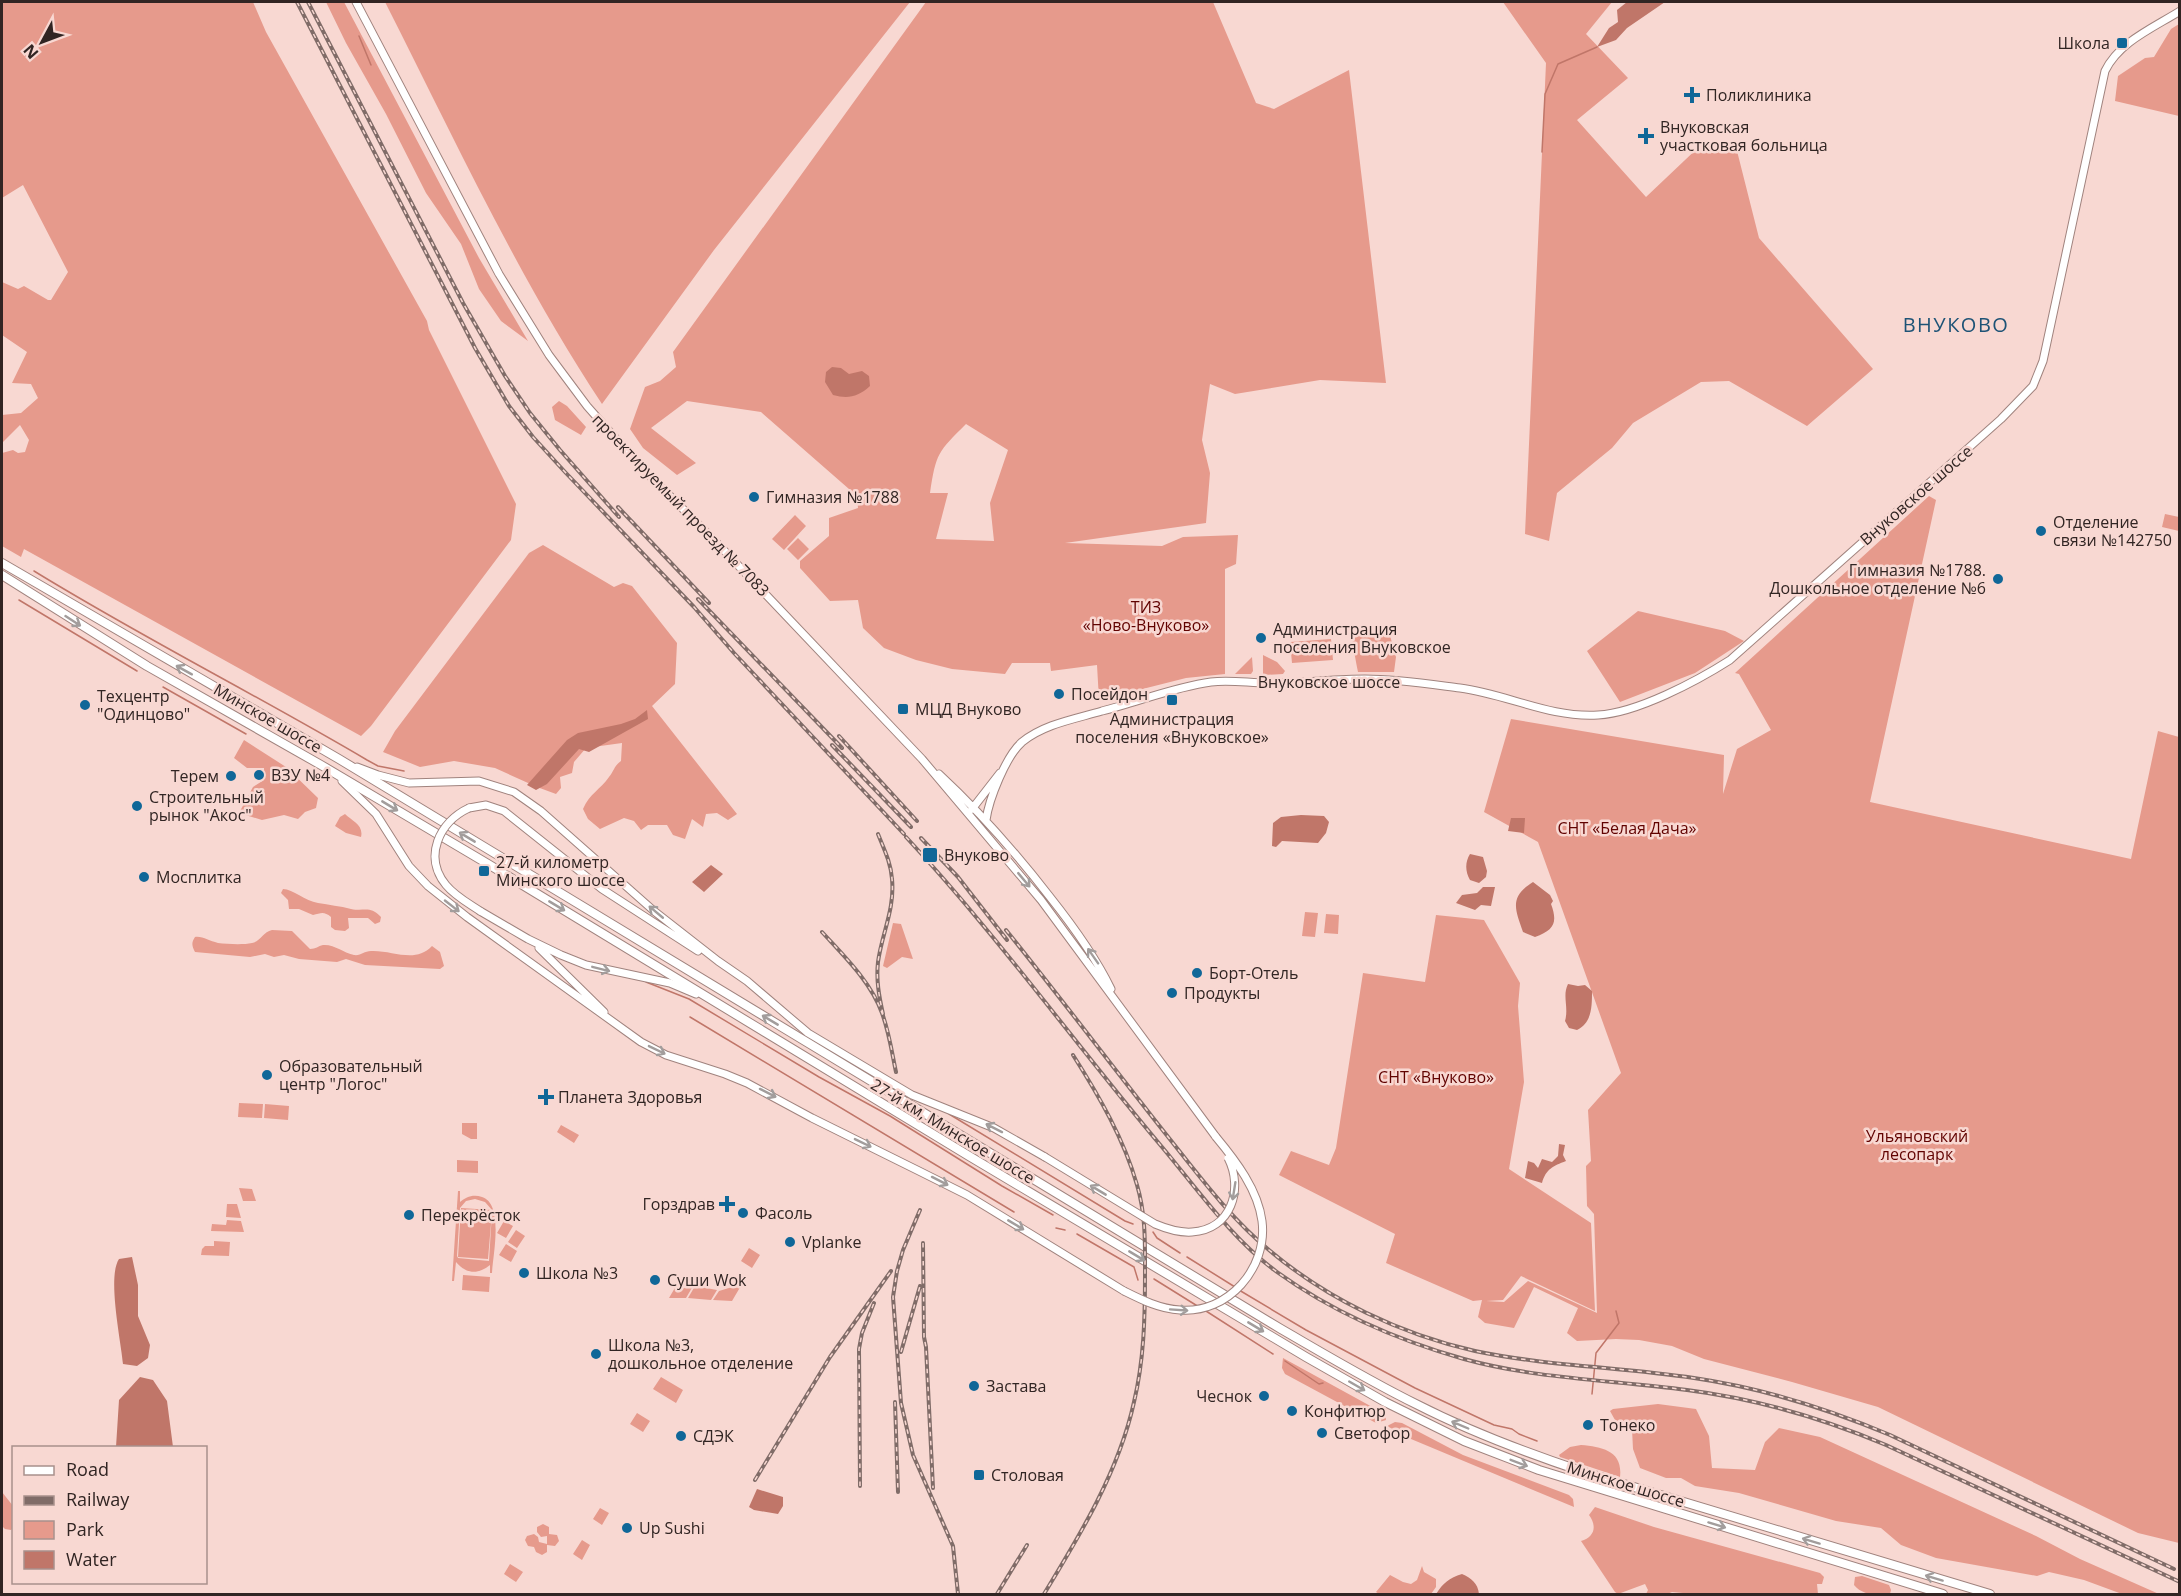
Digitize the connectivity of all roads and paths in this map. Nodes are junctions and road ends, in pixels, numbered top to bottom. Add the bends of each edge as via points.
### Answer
1 (356, 2) edge
2 (2180, 11) edge
3 (2, 563) edge
4 (2, 575) edge
5 (339, 759) junction
6 (922, 759) junction
7 (321, 765) junction
8 (1006, 766) junction
9 (988, 807) junction
10 (976, 810) junction
11 (969, 816) junction
12 (986, 820) junction
13 (624, 932) joint
14 (528, 939) junction
15 (619, 944) joint
16 (718, 961) junction
17 (754, 987) junction
18 (721, 1005) junction
19 (1121, 1007) junction
20 (626, 1032) junction
21 (838, 1062) junction
22 (1216, 1137) junction
23 (1281, 1329) joint
24 (1275, 1339) joint
25 (1943, 1594) edge
26 (1990, 1594) edge

1 - 6 main road, проектируемый проезд № 7083 via 499,274 549,355 587,406
2 - 8 main road, Внуковское шоссе via 2122,48 2105,71 2043,361 2033,386 2001,420 1725,663 1684,686 1629,709 1591,715 1546,711 1461,688 1395,681 1213,682 1046,728 1022,742
5 -> 3 highway, Минское шоссе
4 -> 7 highway, Минское шоссе via 147,666
13 -> 5 highway, Минское шоссе
16 -> 5 main road via 514,792 479,781 409,783
6 - 10 main road, проектируемый проезд № 7083
6 - 11 main road, проектируемый проезд № 7083
7 -> 15 highway, Минское шоссе
7 -> 20 main road via 376,814 409,866 428,886
8 - 9 main road, Внуковское шоссе
8 - 10 main road, Внуковское шоссе
9 - 10 main road
9 - 12 main road, Внуковское шоссе
10 - 11 main road, Внуковское шоссе
10 - 12 main road
11 -> 19 main road via 1041,900
19 -> 12 main road via 1098,963 1040,884
21 -> 13 highway, 27-й км, Минское шоссе
14 - 16 main road, bridge via 447,886 437,870 437,842 445,825 460,812 486,805 504,811 610,895
14 -> 18 main road via 586,965 670,983
14 - 20 main road
15 - 18 highway, 27-й км, Минское шоссе
16 - 17 main road
17 - 21 main road via 783,1017
22 -> 17 main road, bridge via 1233,1170 1235,1195 1228,1210 1213,1225 1196,1232 1175,1231 1155,1224 994,1128 912,1095 877,1075 808,1032
18 -> 24 highway, 27-й км, Минское шоссе
19 - 22 main road
20 -> 22 main road, bridge via 666,1055 747,1083 966,1195 1138,1299 1170,1309 1205,1308 1228,1296 1250,1275 1258,1257 1263,1233 1259,1208 1249,1185
21 - 23 highway, 27-й км, Минское шоссе
26 -> 23 highway, Минское шоссе via 1533,1455 1419,1406
24 -> 25 highway, Минское шоссе via 1384,1402 1490,1452 1586,1486

